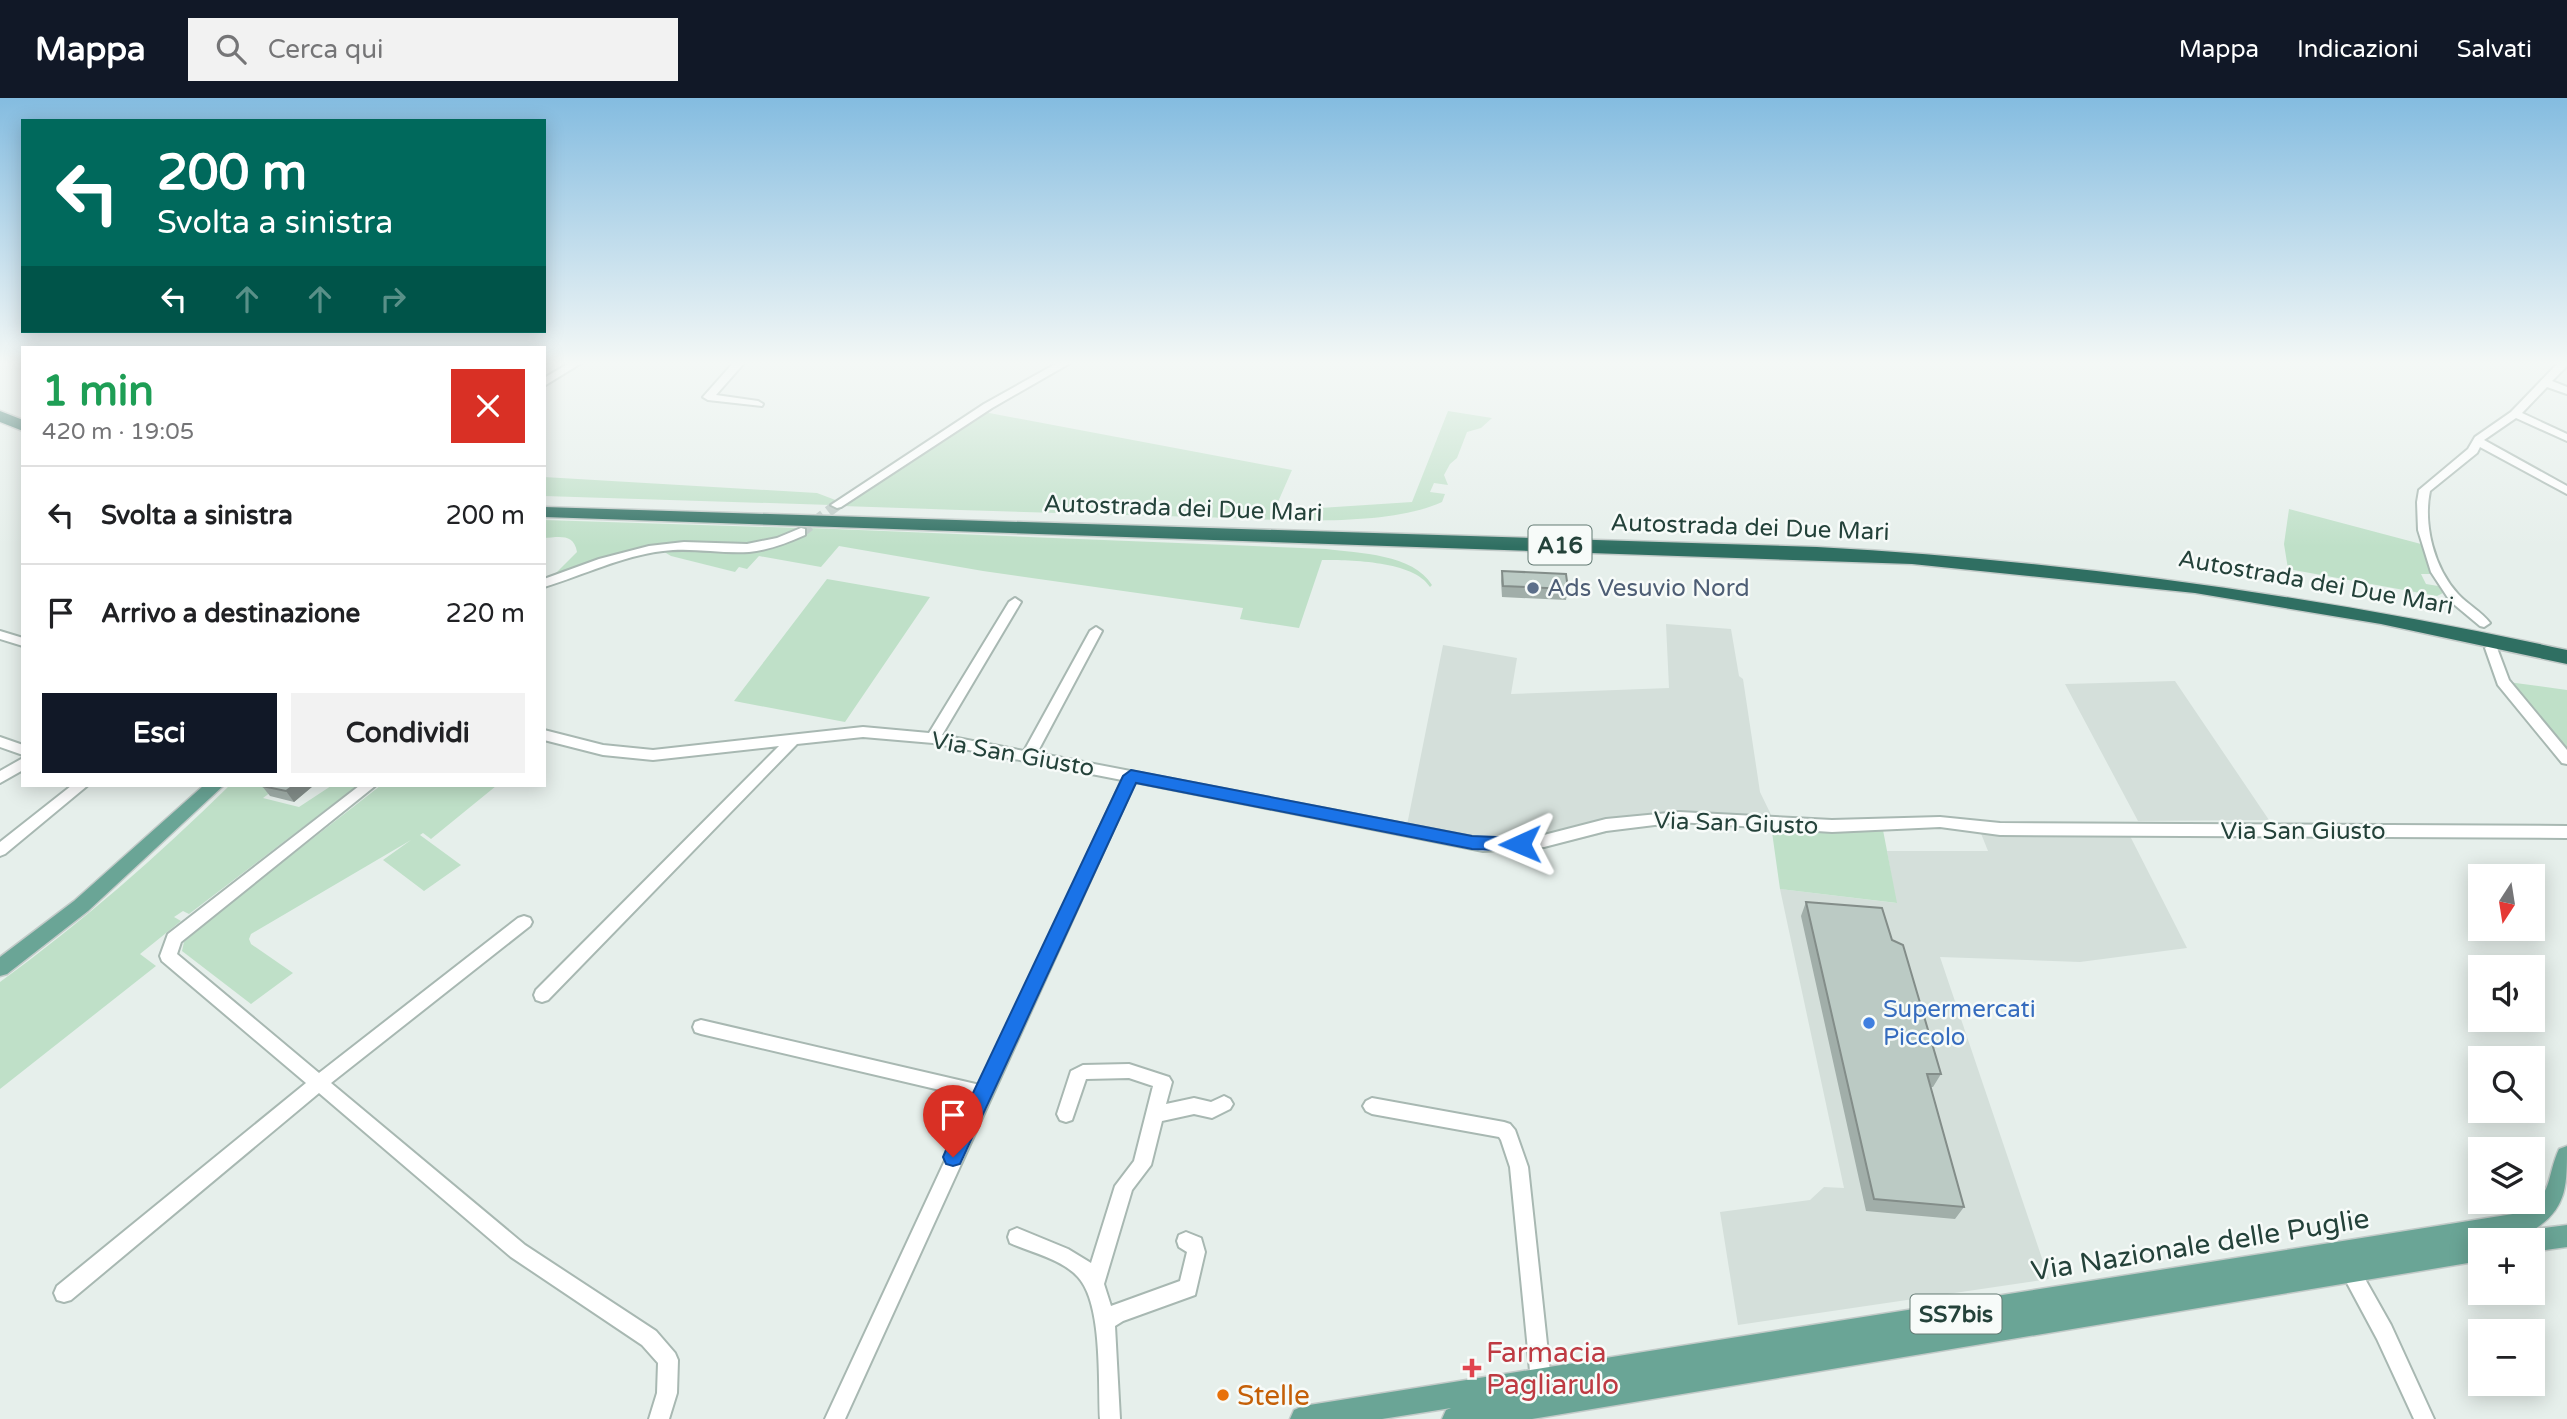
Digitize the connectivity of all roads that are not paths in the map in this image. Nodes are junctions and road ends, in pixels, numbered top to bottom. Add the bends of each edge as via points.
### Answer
1 (961, 424) edge
2 (2503, 424) edge
3 (2536, 424) edge
4 (0, 429) edge
5 (21, 438) edge
6 (2567, 438) edge
7 (2479, 442) junction
8 (2567, 491) edge
9 (546, 503) edge
10 (837, 505) tunnel mouth
11 (546, 512) edge
12 (801, 532) tunnel mouth
13 (546, 582) edge
14 (1015, 602) dead end
15 (2484, 623) dead end
16 (1097, 631) dead end
17 (0, 635) edge
18 (21, 641) edge
19 (2491, 648) dead end
20 (2567, 648) edge
21 (2567, 657) edge
22 (546, 736) edge
23 (933, 737) junction
24 (795, 738) junction
25 (0, 742) edge
26 (21, 749) edge
27 (1029, 755) junction
28 (2567, 759) edge
29 (21, 764) edge
30 (1131, 776) junction
31 (0, 778) edge
32 (79, 787) edge
33 (213, 787) edge
34 (367, 787) edge
35 (2567, 832) edge
36 (0, 850) edge
37 (524, 922) dead end
38 (0, 968) edge
39 (542, 995) dead end
40 (701, 1027) dead end
41 (320, 1082) junction
42 (985, 1093) junction
43 (1224, 1104) dead end
44 (1372, 1106) dead end
45 (1066, 1114) dead end
46 (1156, 1114) junction
47 (2567, 1156) edge
48 (2567, 1236) edge
49 (1017, 1237) dead end
50 (2545, 1239) edge
51 (1186, 1241) dead end
52 (2468, 1252) edge
53 (2349, 1270) junction
54 (1095, 1283) junction
55 (64, 1293) dead end
56 (1103, 1323) junction
57 (1541, 1381) junction
58 (659, 1419) edge
59 (835, 1419) edge
60 (1110, 1419) edge
61 (1303, 1419) edge
62 (1455, 1419) edge
63 (2424, 1419) edge

1 - 10 street
2 - 7 street
3 - 6 street
4 - 5 highway
7 - 8 street
7 - 15 street via 2424,491 2421,517 2442,581 2459,603
9 - 20 highway, Autostrada dei Due Mari / A16 via 2009,554 2287,590
11 - 21 highway, Autostrada dei Due Mari / A16 via 2001,563 2249,593
12 - 13 street via 754,550 675,546 647,550
14 - 23 street
16 - 27 street
17 - 18 street
19 - 28 street via 2503,682
22 - 24 street, Via San Giusto via 603,750 653,755
23 - 24 street, Via San Giusto via 863,732
23 - 27 street, Via San Giusto
24 - 39 street
25 - 26 street
27 - 30 street, Via San Giusto
29 - 31 street
30 - 35 street, Via San Giusto via 1483,845 1532,843 1606,825 1679,817 1832,826 1941,822 2000,829
30 - 42 street
32 - 36 street
33 - 38 main road via 141,855
34 - 41 street via 174,938 168,956
37 - 41 street
40 - 42 street
41 - 55 street
41 - 58 street via 518,1251 649,1338 668,1360 667,1393
42 - 59 street
43 - 46 street via 1212,1110 1194,1106
44 - 57 street via 1504,1130 1509,1136 1519,1167
45 - 46 street via 1079,1073 1129,1071 1163,1082
46 - 54 street via 1142,1165 1121,1194
47 - 57 main road, Via Nazionale delle Puglie / SS7bis via 2560,1192 2547,1212 2522,1223
48 - 50 main road
49 - 54 street via 1067,1257
51 - 56 street via 1194,1244 1196,1252 1188,1288 1116,1313
52 - 53 main road, Via Nazionale delle Puglie / SS7bis
53 - 62 main road, Via Nazionale delle Puglie / SS7bis
53 - 63 street
54 - 56 street
56 - 60 street
57 - 61 main road, Via Nazionale delle Puglie / SS7bis

